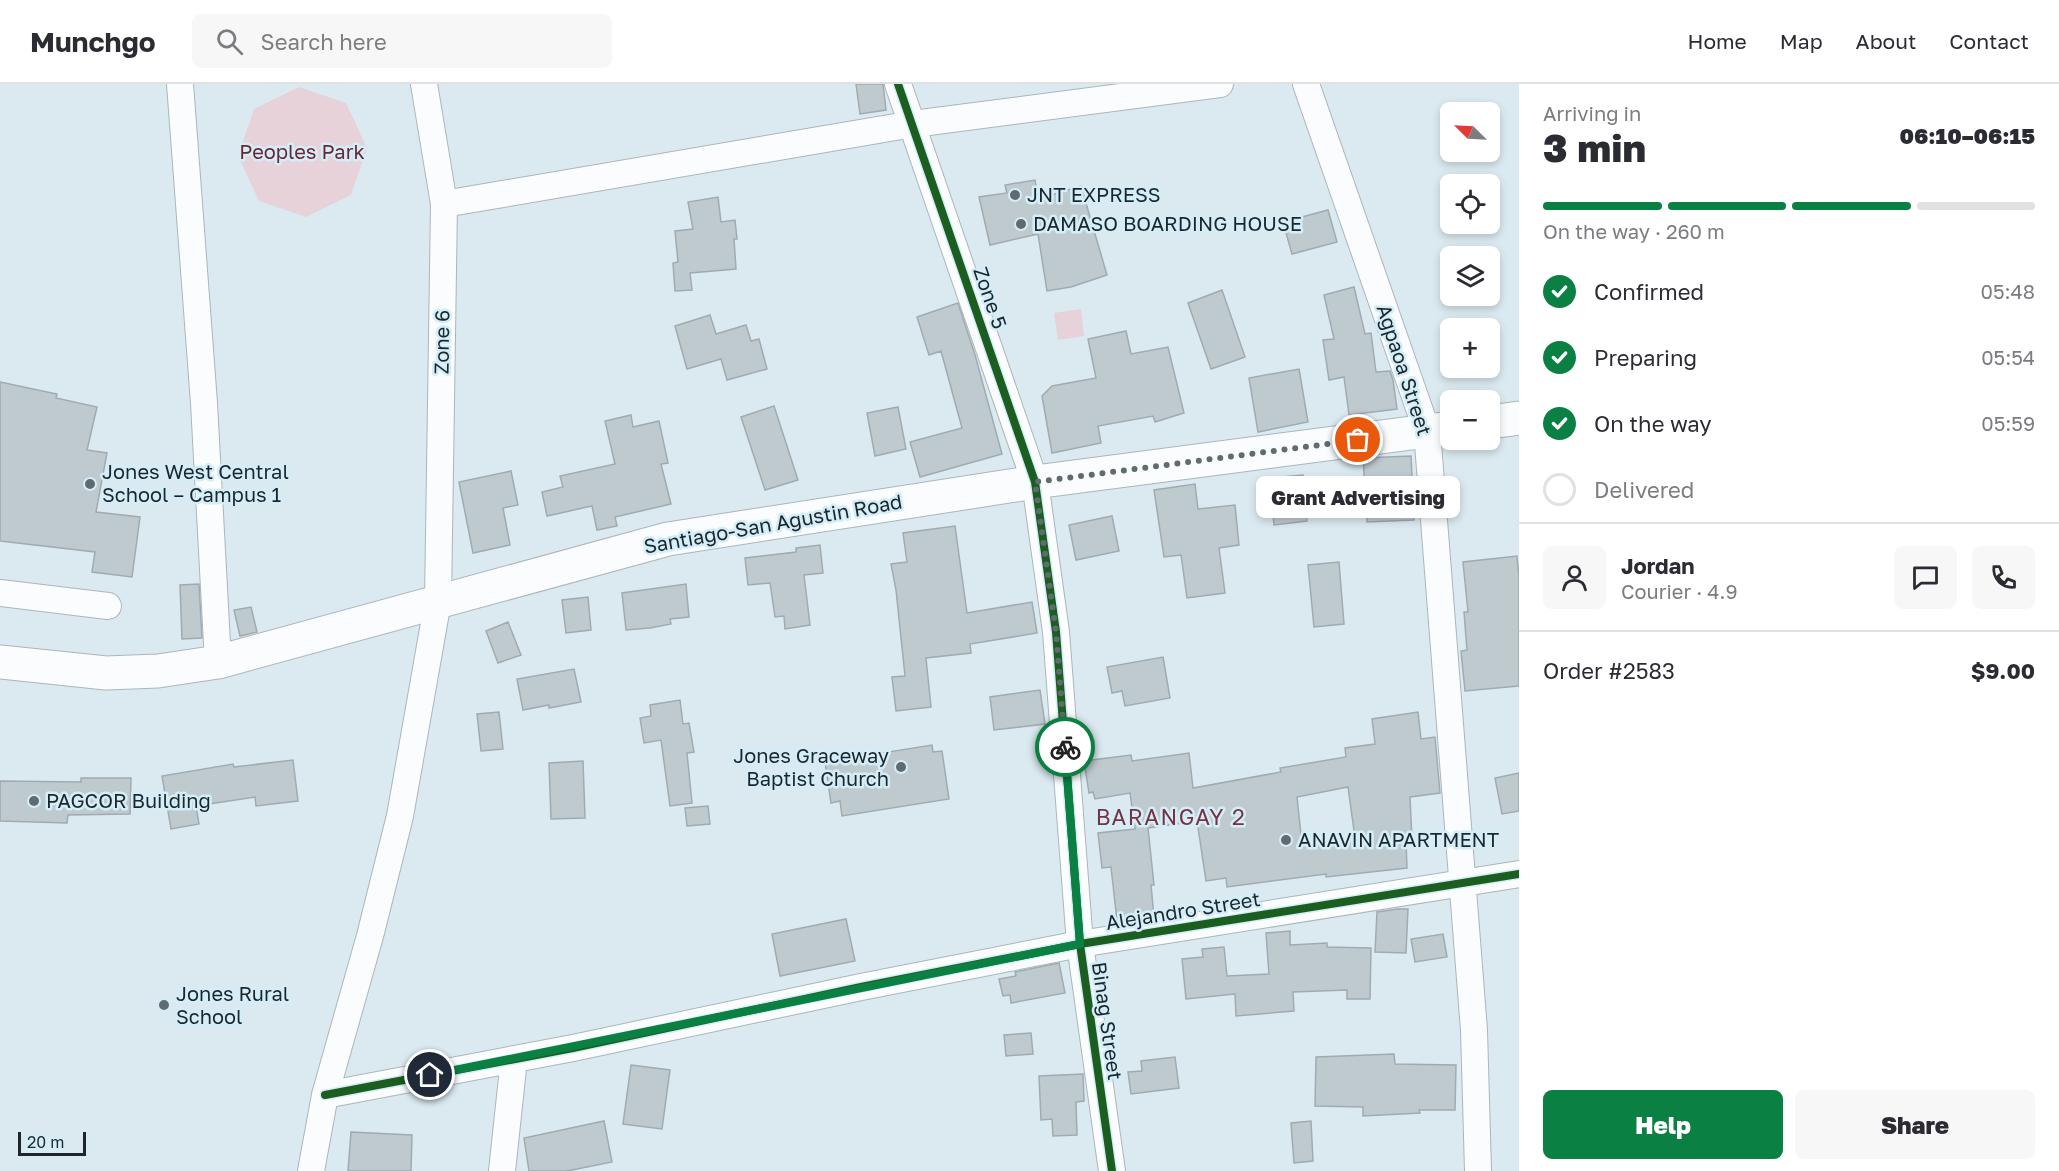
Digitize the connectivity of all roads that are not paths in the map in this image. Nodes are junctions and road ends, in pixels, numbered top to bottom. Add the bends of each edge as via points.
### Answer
1 (180, 84) edge
2 (424, 84) edge
3 (898, 84) edge
4 (1220, 84) edge
5 (1306, 84) edge
6 (913, 124) junction
7 (444, 204) junction
8 (1519, 418) edge
9 (1500, 421) edge
10 (1439, 429) edge
11 (1035, 482) junction
12 (0, 594) edge
13 (438, 602) junction
14 (108, 606) dead end
15 (0, 662) edge
16 (218, 662) junction
17 (1519, 874) edge
18 (1462, 883) junction
19 (1080, 944) junction
20 (514, 1059) junction
21 (324, 1095) junction
22 (311, 1171) edge
23 (502, 1171) edge
24 (1112, 1171) edge
25 (1478, 1171) edge

1 - 16 street via 204,403
2 - 7 street, Zone 6
3 - 6 street, Zone 5
4 - 6 street
5 - 10 street, Agpaoa Street
6 - 7 street
6 - 11 street, Zone 5
7 - 13 street, Zone 6
8 - 9 main road
10 - 11 main road, Santiago-San Agustin Road
10 - 18 street, Agpaoa Street
11 - 13 main road, Santiago-San Agustin Road via 668,539
11 - 19 street, Binag Street via 1056,632
12 - 14 street
13 - 16 main road, Santiago-San Agustin Road
13 - 21 street, Zone 6 via 400,816
15 - 16 main road, Santiago-San Agustin Road via 106,673 158,671
17 - 18 street, Alejandro Street
18 - 19 street, Alejandro Street
18 - 25 street, Agpaoa Street via 1474,1030
19 - 20 street, Alejandro Street
19 - 24 street, Binag Street
20 - 21 street, Alejandro Street
20 - 23 street
21 - 22 street, Zone 6

